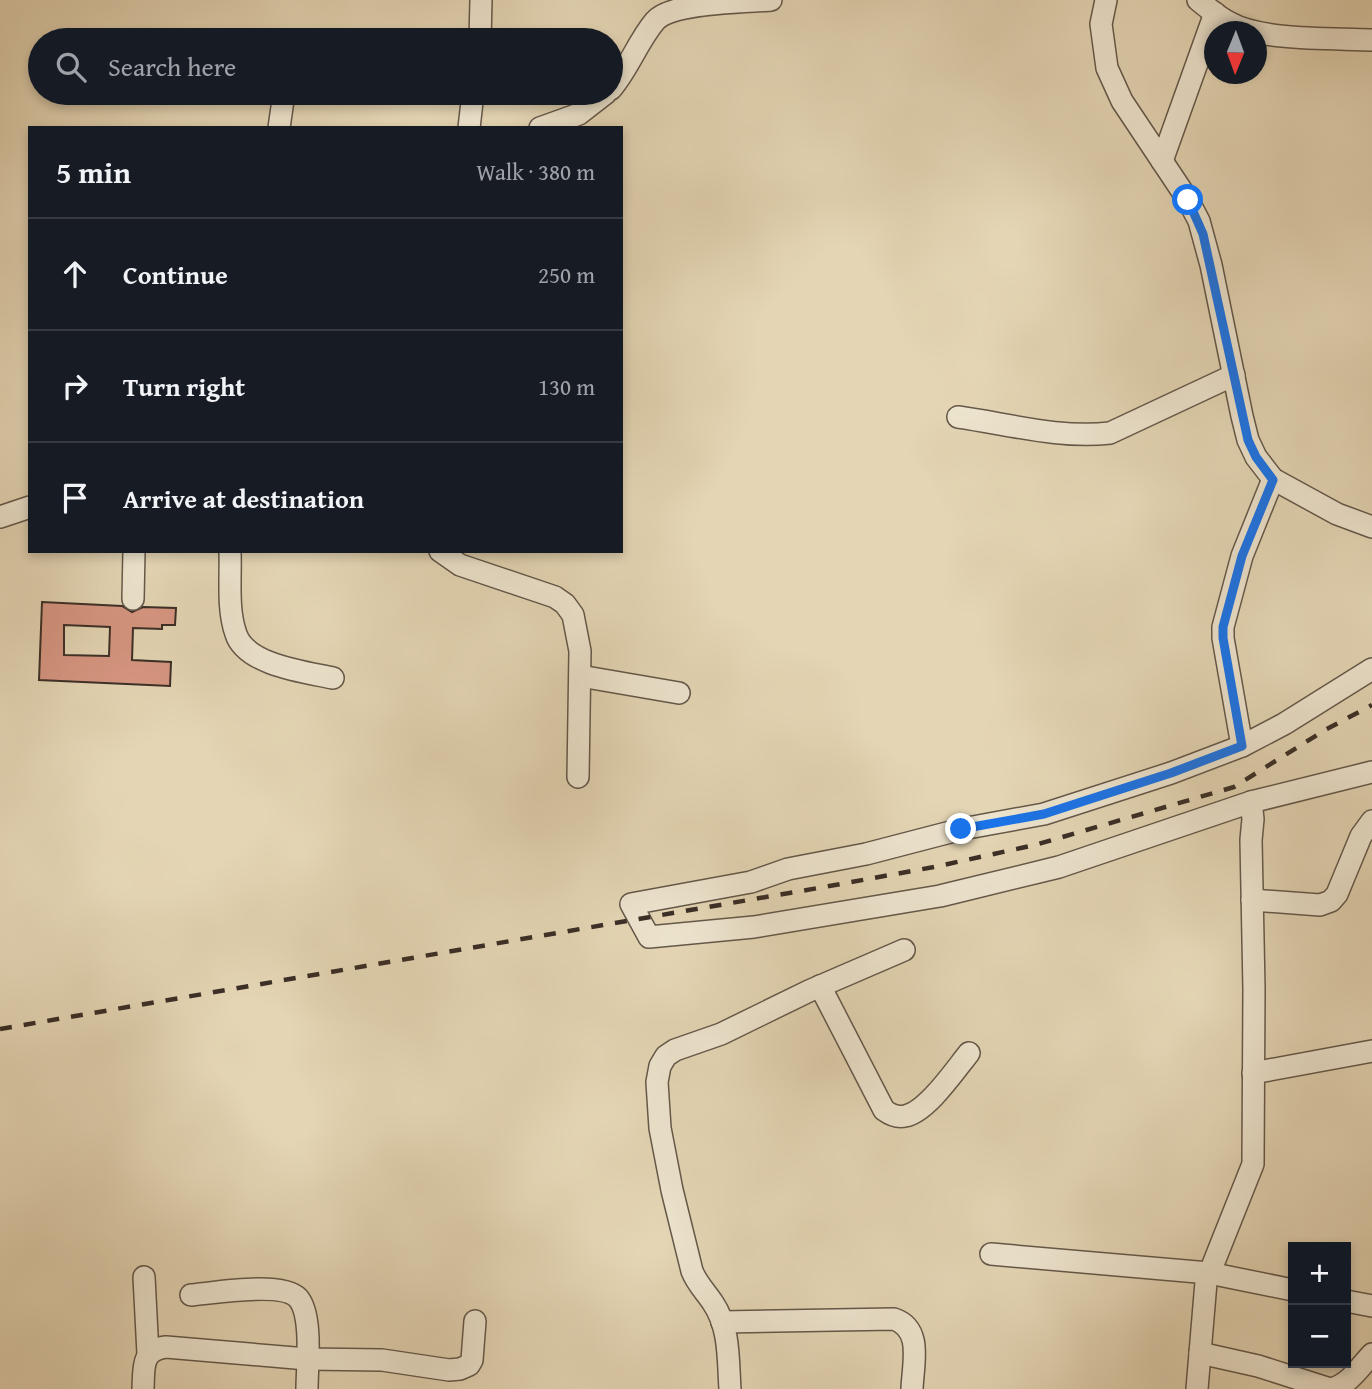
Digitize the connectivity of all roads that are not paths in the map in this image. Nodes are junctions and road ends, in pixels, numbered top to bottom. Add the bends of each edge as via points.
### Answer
1 (481, 0) edge
2 (771, 0) edge
3 (1106, 0) edge
4 (1207, 7) edge
5 (480, 28) edge
6 (1372, 40) edge
7 (623, 70) edge
8 (282, 105) edge
9 (472, 105) edge
10 (591, 105) edge
11 (279, 126) edge
12 (469, 126) edge
13 (546, 126) edge
14 (1162, 161) junction
15 (1234, 376) junction
16 (958, 417) dead end
17 (1273, 480) junction
18 (28, 508) edge
19 (0, 517) edge
20 (1369, 519) edge
21 (134, 553) edge
22 (230, 553) edge
23 (443, 553) edge
24 (133, 599) dead end
25 (1372, 668) edge
26 (580, 676) junction
27 (333, 678) dead end
28 (679, 693) dead end
29 (1242, 746) junction
30 (1372, 772) edge
31 (578, 777) dead end
32 (1251, 802) junction
33 (1372, 821) edge
34 (1252, 900) junction
35 (904, 950) dead end
36 (820, 986) junction
37 (1372, 1051) edge
38 (969, 1053) dead end
39 (1253, 1073) junction
40 (990, 1254) dead end
41 (1209, 1273) junction
42 (144, 1277) dead end
43 (1288, 1289) edge
44 (191, 1295) dead end
45 (1351, 1302) edge
46 (1372, 1306) edge
47 (475, 1321) dead end
48 (722, 1322) junction
49 (1200, 1353) junction
50 (148, 1354) junction
51 (1372, 1354) edge
52 (307, 1359) junction
53 (143, 1389) edge
54 (307, 1389) edge
55 (730, 1389) edge
56 (912, 1389) edge
57 (1198, 1389) edge

1 - 5 street
2 - 7 street via 704,5 663,15
3 - 14 street via 1101,24 1107,68 1122,101
4 - 6 street via 1232,24 1266,33
4 - 14 street
8 - 11 street
9 - 12 street
10 - 13 street
14 - 15 street via 1199,220
15 - 16 street via 1110,433 1061,433
15 - 17 street via 1248,440
17 - 20 street via 1337,514
17 - 29 street via 1242,556 1223,627
18 - 19 street
21 - 24 street
22 - 27 street via 232,612 236,636 243,646 252,655 288,668
23 - 26 street via 460,565 565,604 575,623
25 - 29 street
26 - 28 street
26 - 31 street
29 - 32 street via 1044,814 788,869 751,882 631,904 649,937 789,921 940,895 1059,867
30 - 32 street
32 - 34 street
33 - 34 street via 1331,901 1320,905
34 - 39 street
35 - 36 street
36 - 38 street via 884,1111 892,1115 916,1112
36 - 48 street via 721,1034 675,1050 660,1066 660,1128 672,1190 697,1282
37 - 39 street
39 - 41 street via 1253,1164
40 - 41 street
41 - 43 street
41 - 49 street
42 - 50 street
44 - 52 street via 266,1290 297,1297 307,1329
45 - 46 street
47 - 52 street via 472,1360 460,1369 382,1360
48 - 55 street
48 - 56 street via 894,1319 911,1329 914,1338
49 - 51 street via 1330,1389 1346,1382
49 - 57 street
50 - 52 street via 166,1347
50 - 53 street
52 - 54 street

